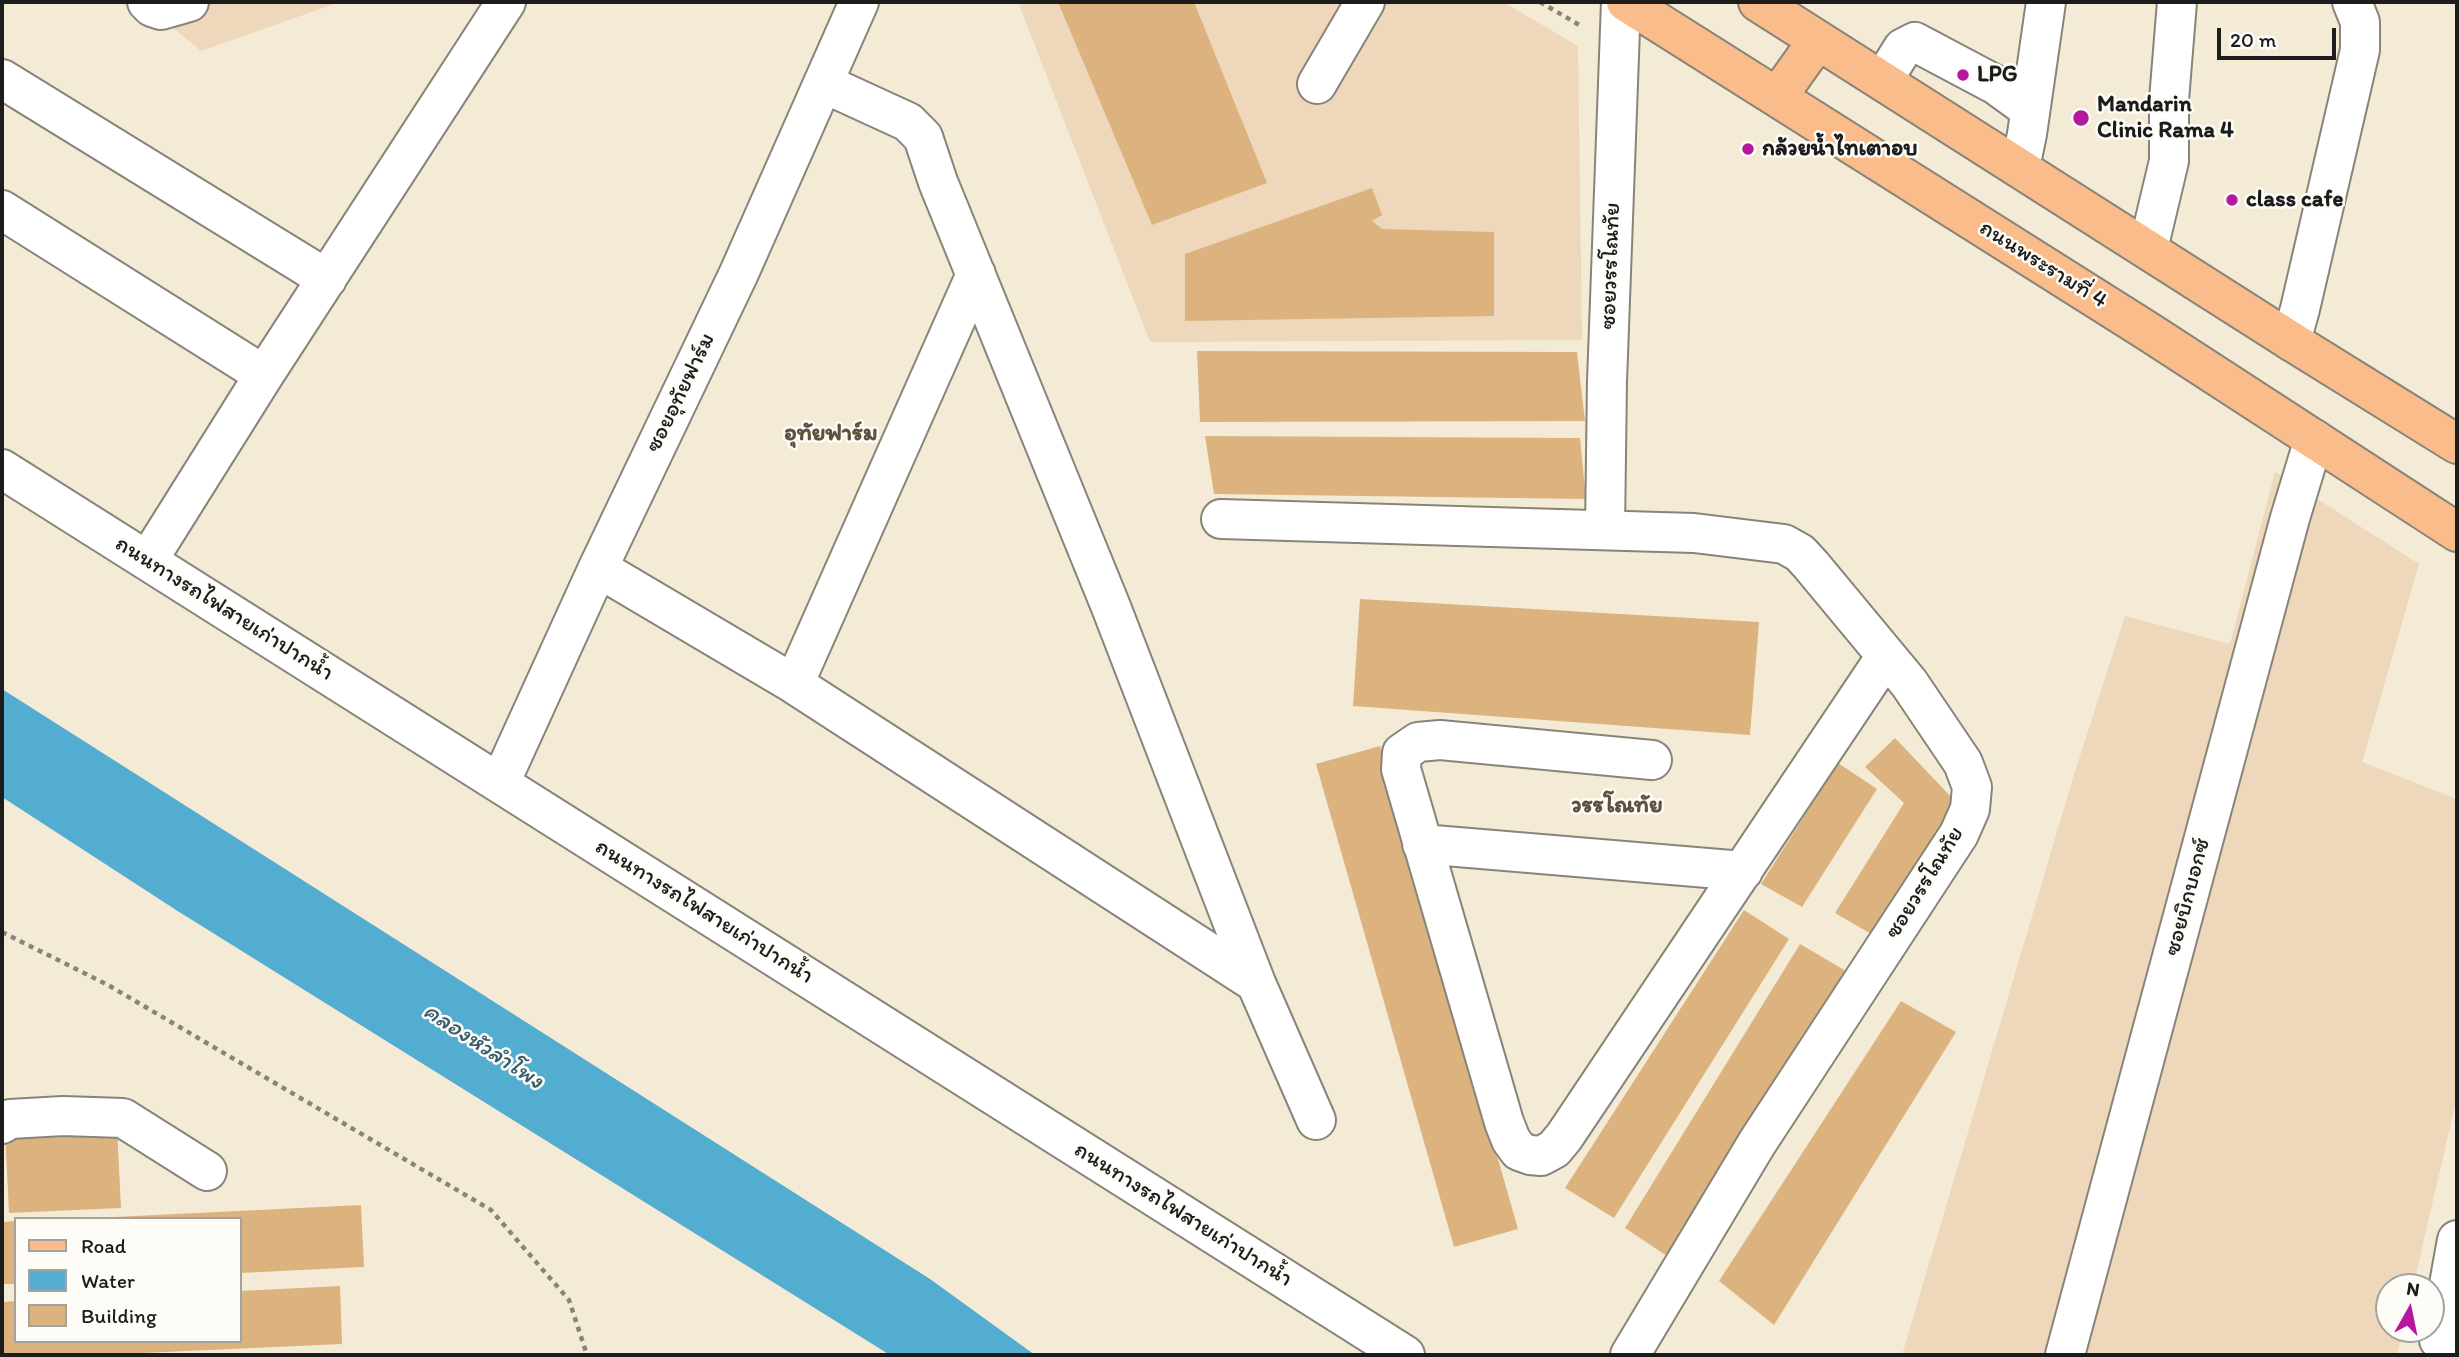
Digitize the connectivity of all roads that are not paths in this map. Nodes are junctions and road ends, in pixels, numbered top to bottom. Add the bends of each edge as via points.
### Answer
1 (146, 2) edge
2 (189, 2) edge
3 (506, 2) edge
4 (859, 2) edge
5 (1365, 2) edge
6 (1620, 2) edge
7 (1626, 2) edge
8 (1758, 2) edge
9 (2046, 2) edge
10 (2177, 2) edge
11 (2352, 2) edge
12 (1818, 40) junction
13 (2, 79) edge
14 (1883, 80) junction
15 (823, 83) junction
16 (1317, 84) dead end
17 (1778, 96) junction
18 (2029, 109) junction
19 (2020, 168) junction
20 (2, 210) edge
21 (2148, 249) junction
22 (975, 274) junction
23 (327, 279) junction
24 (2291, 341) junction
25 (264, 375) junction
26 (2315, 439) junction
27 (2457, 444) edge
28 (2, 469) edge
29 (1221, 519) dead end
30 (1605, 530) junction
31 (2457, 532) edge
32 (148, 560) junction
33 (598, 568) junction
34 (1886, 656) junction
35 (794, 684) junction
36 (1652, 760) dead end
37 (500, 783) junction
38 (1422, 844) junction
39 (1743, 870) junction
40 (1256, 983) junction
41 (1316, 1120) dead end
42 (2, 1124) edge
43 (207, 1171) dead end
44 (2457, 1240) edge
45 (2457, 1343) edge
46 (1405, 1355) edge
47 (1630, 1355) edge
48 (2065, 1355) edge

1 - 2 street via 161,10
3 - 23 street
4 - 15 street, ซอยอุทัยฟาร์ม
5 - 16 street
6 - 30 street, ซอยวรรโณทัย
7 - 17 main road, ถนนพระรามที่ 4
8 - 12 main road
9 - 18 street
10 - 21 street via 2169,161
11 - 24 street via 2360,22 2360,50
12 - 14 main road
12 - 17 main road
13 - 23 street
14 - 18 street via 1903,48 1915,42 1996,85
14 - 19 main road
15 - 22 street via 908,122 923,137
15 - 33 street, ซอยอุทัยฟาร์ม via 739,273
17 - 26 main road, ถนนพระรามที่ 4
18 - 19 street
19 - 21 main road
20 - 25 street
21 - 24 main road
22 - 35 street
22 - 40 street via 1106,594
23 - 25 street
24 - 27 main road
25 - 32 street
26 - 31 main road, ถนนพระรามที่ 4
26 - 48 street, ซอยบิกบอกซ์
28 - 32 street, ถนนทางรถไฟสายเก่าปากน้ำ
29 - 30 street, ซอยวรรโณทัย
30 - 34 street, ซอยวรรโณทัย via 1693,533 1784,544 1811,565
32 - 37 street, ถนนทางรถไฟสายเก่าปากน้ำ
33 - 35 street
33 - 37 street, ซอยอุทัยฟาร์ม
34 - 39 street
34 - 47 street, ซอยวรรโณทัย via 1964,762 1972,787 1970,809 1959,834 1757,1143
35 - 40 street
36 - 38 street via 1440,740 1418,742 1402,753 1401,769
37 - 46 street, ถนนทางรถไฟสายเก่าปากน้ำ
38 - 39 street
38 - 39 street via 1504,1122 1519,1151 1530,1156 1554,1149 1564,1137
40 - 41 street
42 - 43 street via 23,1118 123,1118
44 - 45 street via 2439,1340

